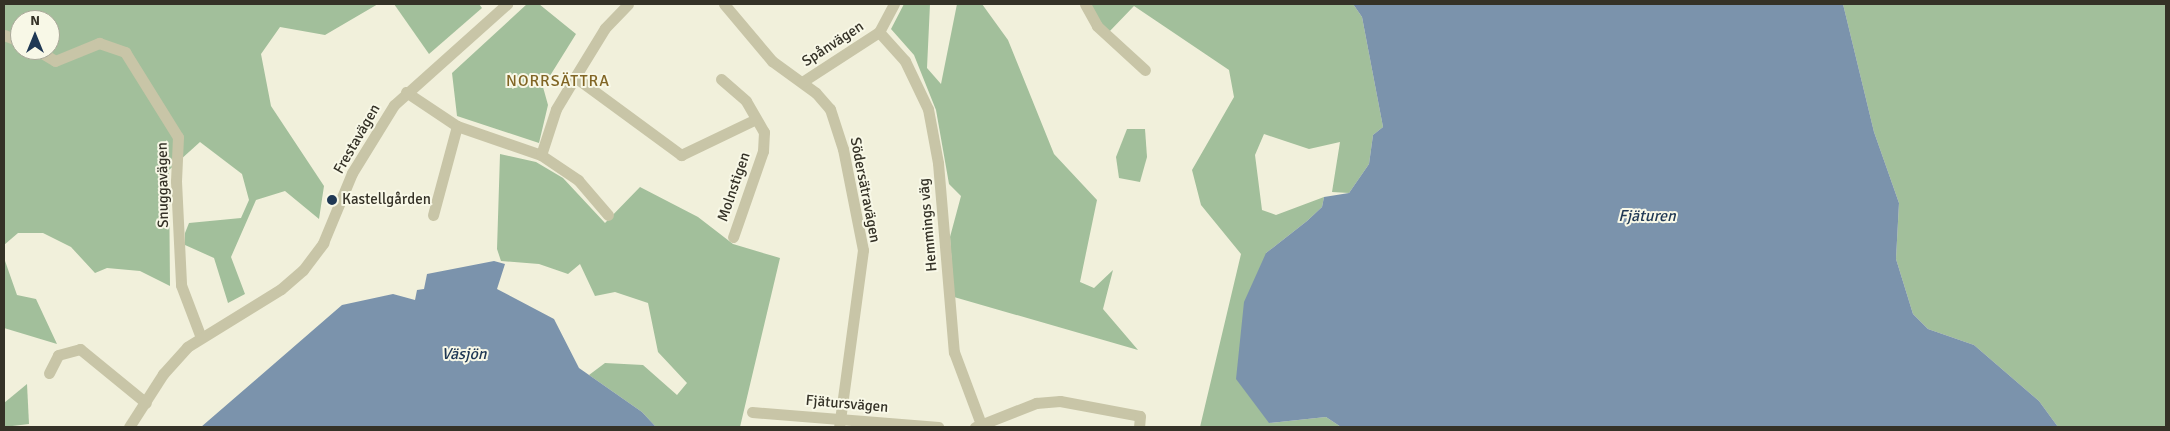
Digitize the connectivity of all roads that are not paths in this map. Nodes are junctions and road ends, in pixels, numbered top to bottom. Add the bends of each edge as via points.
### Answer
1 (508, 4) edge
2 (628, 4) edge
3 (724, 4) edge
4 (894, 4) edge
5 (1084, 4) edge
6 (879, 32) junction
7 (60, 59) edge
8 (1145, 70) dead end
9 (574, 77) junction
10 (721, 79) dead end
11 (802, 82) junction
12 (406, 92) junction
13 (756, 119) junction
14 (457, 126) junction
15 (541, 155) junction
16 (433, 215) dead end
17 (608, 215) dead end
18 (733, 237) dead end
19 (200, 335) junction
20 (50, 373) dead end
21 (143, 400) junction
22 (752, 412) dead end
23 (1139, 422) edge
24 (840, 423) edge
25 (129, 427) edge
26 (938, 427) edge
27 (979, 427) edge

1 - 12 street, Frestavägen
2 - 9 street via 605,28
3 - 11 street, Södersätravägen via 772,61
4 - 6 street, Spånvägen
5 - 8 street via 1097,26
6 - 11 street, Spånvägen
6 - 27 street, Hemmings väg via 905,61 928,109 938,163 954,352
7 - 19 street, Snuggavägen via 98,43 125,52 178,137 176,181 181,285
9 - 13 street, Molnstigen via 680,155
9 - 15 street via 556,109
10 - 13 street, Molnstigen via 746,101
11 - 24 street, Södersätravägen via 816,93 834,119 862,242 859,301
12 - 14 street
12 - 19 street, Frestavägen via 377,130 352,173 323,243 303,270 282,289
13 - 18 street, Molnstigen via 764,132 763,151
14 - 15 street
14 - 16 street
15 - 17 street via 578,180
19 - 21 street, Frestavägen
20 - 21 street via 58,355 80,349
21 - 25 street, Frestavägen
22 - 24 street, Fjätursvägen
23 - 27 street via 1060,400 1036,403
24 - 26 street, Fjätursvägen

